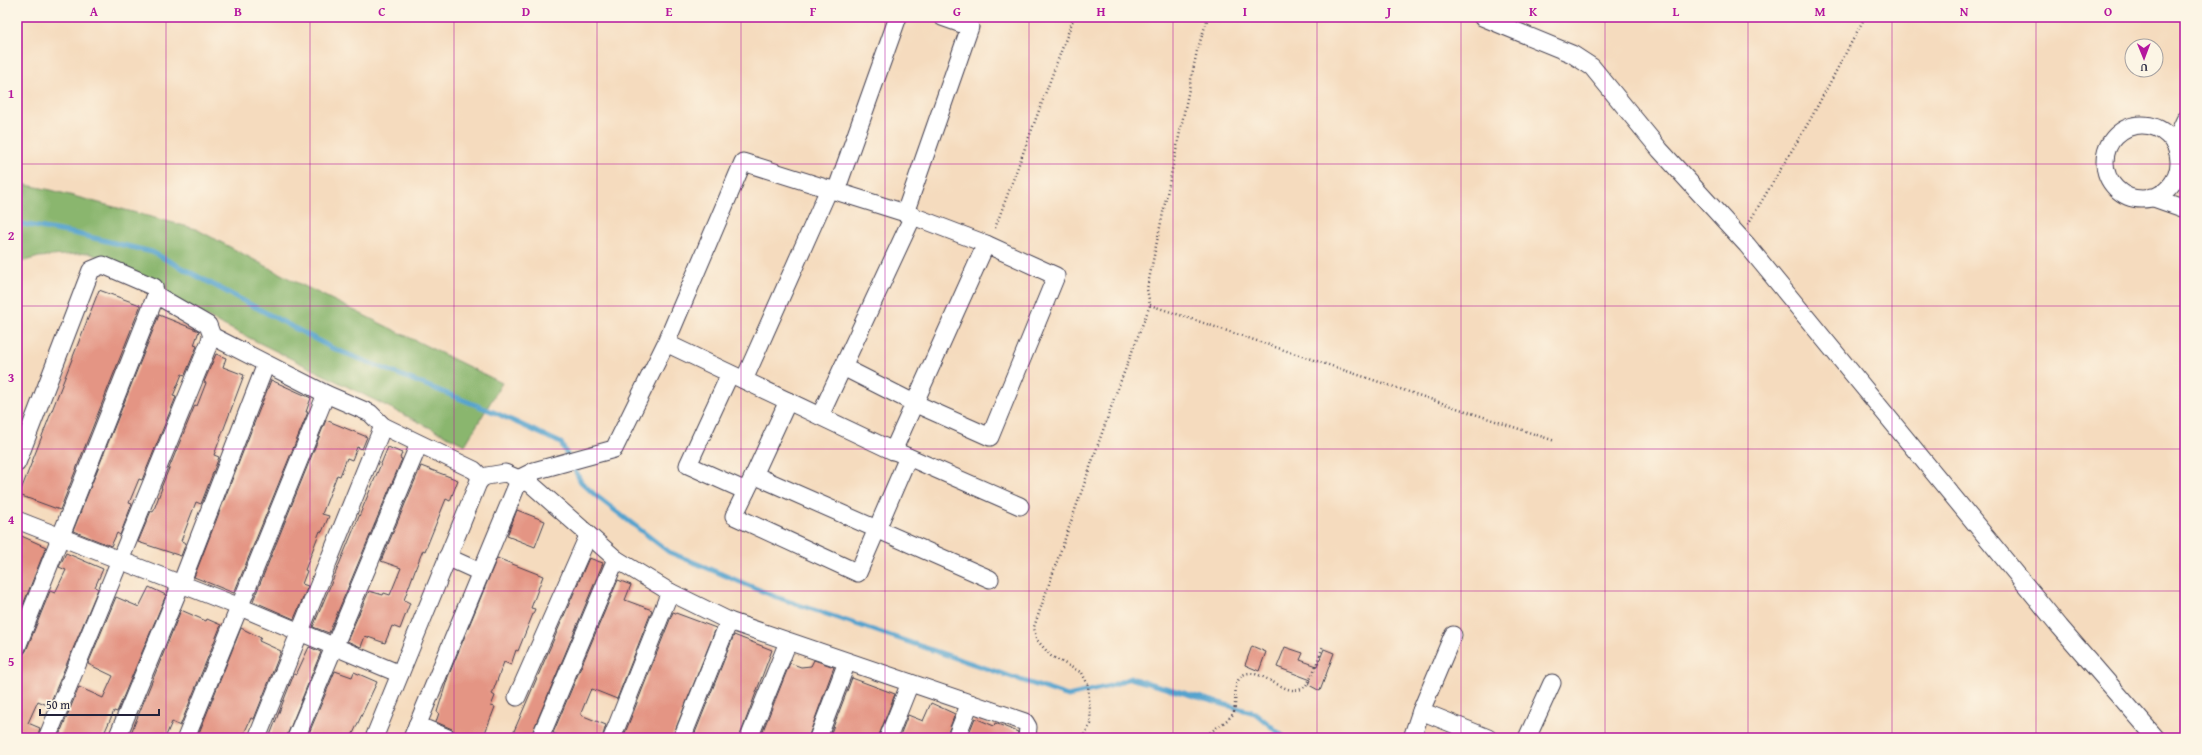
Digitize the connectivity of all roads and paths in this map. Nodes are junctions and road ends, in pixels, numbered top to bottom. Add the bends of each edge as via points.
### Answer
1 (898, 17) edge
2 (942, 17) edge
3 (1074, 17) edge
4 (1208, 17) edge
5 (1482, 17) edge
6 (1865, 17) edge
7 (2185, 120) edge
8 (2174, 144) junction
9 (2182, 164) edge
10 (832, 190) junction
11 (2152, 197) junction
12 (2185, 209) edge
13 (909, 214) junction
14 (995, 228) dead end
15 (1740, 238) junction
16 (986, 244) junction
17 (156, 295) junction
18 (1150, 305) junction
19 (212, 336) junction
20 (666, 343) junction
21 (266, 364) junction
22 (843, 367) junction
23 (737, 377) junction
24 (326, 394) junction
25 (788, 401) junction
26 (914, 403) junction
27 (820, 416) junction
28 (383, 426) junction
29 (1555, 441) dead end
30 (419, 444) junction
31 (900, 454) junction
32 (18, 457) edge
33 (526, 475) junction
34 (754, 475) junction
35 (482, 478) junction
36 (746, 491) junction
37 (1020, 506) dead end
38 (17, 520) edge
39 (877, 529) junction
40 (588, 536) junction
41 (61, 537) junction
42 (447, 557) junction
43 (616, 559) junction
44 (120, 560) junction
45 (480, 572) junction
46 (990, 580) dead end
47 (181, 584) junction
48 (670, 592) junction
49 (240, 607) junction
50 (729, 621) junction
51 (300, 632) junction
52 (1453, 635) dead end
53 (788, 642) junction
54 (333, 646) junction
55 (1323, 646) dead end
56 (17, 647) edge
57 (847, 662) junction
58 (400, 674) junction
59 (910, 683) junction
60 (1552, 683) dead end
61 (517, 697) dead end
62 (970, 703) junction
63 (1421, 711) junction
64 (415, 732) edge
65 (47, 738) edge
66 (117, 738) edge
67 (186, 738) edge
68 (257, 738) edge
69 (296, 738) edge
70 (374, 738) edge
71 (448, 738) edge
72 (540, 738) edge
73 (612, 738) edge
74 (682, 738) edge
75 (749, 738) edge
76 (818, 738) edge
77 (888, 738) edge
78 (956, 738) edge
79 (1027, 738) edge
80 (1082, 738) edge
81 (1204, 738) edge
82 (1412, 738) edge
83 (1488, 738) edge
84 (1528, 738) edge
85 (2156, 738) edge

1 - 10 street
2 - 13 street via 970,27
3 - 14 path
4 - 18 path via 1197,51 1147,289
5 - 15 street via 1572,54 1592,67 1660,150
6 - 15 path via 1810,120
7 - 8 street
8 - 9 street
8 - 11 street via 2162,130 2139,125 2121,131 2107,149 2105,167 2113,185 2133,198
9 - 11 street via 2171,184
10 - 13 street
10 - 20 street via 743,162
10 - 23 street
11 - 12 street
13 - 16 street
13 - 22 street
15 - 85 street via 2060,627
16 - 26 street
16 - 26 street via 1056,276 990,436
17 - 19 street via 208,325
17 - 32 street via 154,288 103,266 91,270
17 - 41 street
18 - 29 path
18 - 80 path via 1115,396 1034,627 1036,639 1051,656 1082,674 1088,686 1091,724
19 - 21 street
19 - 44 street
20 - 23 street
20 - 33 street via 614,449
21 - 24 street
21 - 47 street
22 - 26 street
22 - 27 street
23 - 25 street
23 - 36 street via 688,465
24 - 28 street via 370,413
24 - 49 street
25 - 27 street
25 - 34 street
26 - 31 street
27 - 31 street
28 - 30 street
28 - 51 street
30 - 35 street via 474,470
30 - 54 street
31 - 37 street
31 - 39 street
33 - 35 street via 495,473
33 - 40 street
33 - 45 street
34 - 36 street
34 - 39 street
35 - 42 street
36 - 39 street via 734,516 858,573
38 - 41 street
39 - 46 street
40 - 43 street
40 - 61 street
41 - 44 street
41 - 56 street
42 - 45 street
42 - 58 street
43 - 48 street
43 - 72 street
44 - 47 street
44 - 65 street
45 - 64 street
47 - 49 street
47 - 66 street
48 - 50 street
48 - 73 street
49 - 51 street
49 - 67 street
50 - 53 street
50 - 74 street
51 - 54 street
51 - 68 street
52 - 63 street
53 - 57 street
53 - 75 street
54 - 58 street
54 - 69 street
55 - 81 path via 1309,682 1303,688 1287,688 1253,673 1247,673 1237,680 1233,713
57 - 59 street
57 - 76 street
58 - 70 street
59 - 62 street
59 - 77 street
60 - 84 street
62 - 78 street
62 - 79 street via 1025,722 1028,727
63 - 82 street
63 - 83 street
64 - 71 street

